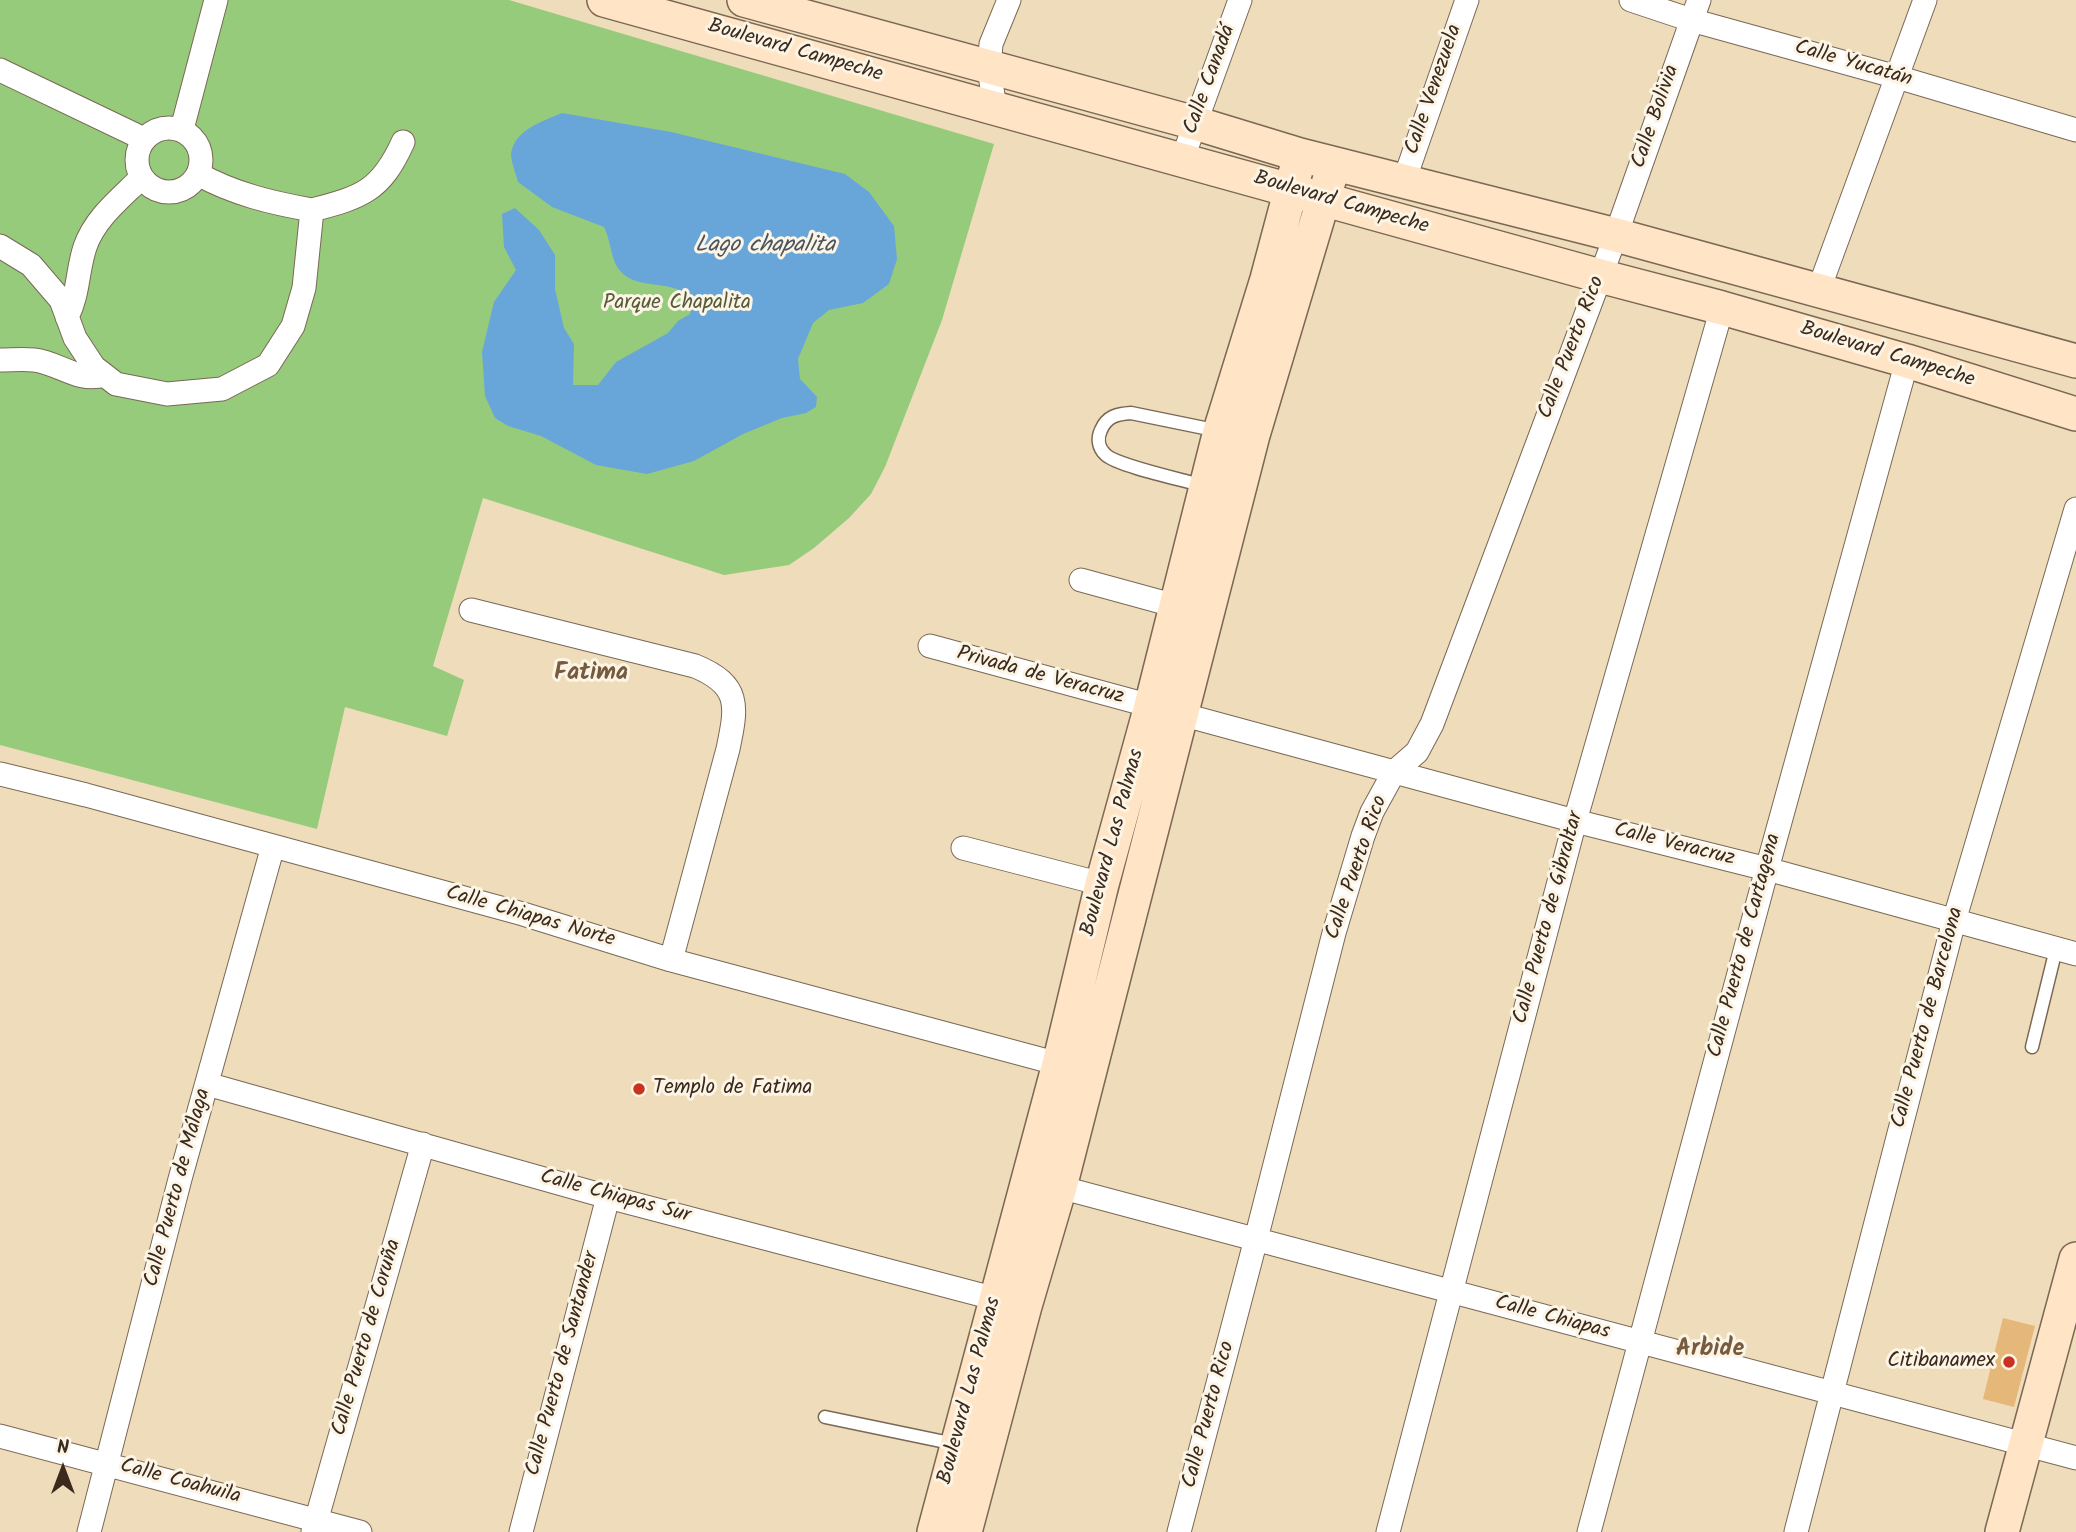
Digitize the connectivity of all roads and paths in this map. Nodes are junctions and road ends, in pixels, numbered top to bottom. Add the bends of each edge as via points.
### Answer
1 (216, 0) edge
2 (604, 0) edge
3 (744, 0) edge
4 (1009, 0) edge
5 (1240, 0) edge
6 (1467, 0) edge
7 (1631, 0) edge
8 (1925, 0) edge
9 (784, 5) edge
10 (1695, 10) edge
11 (772, 45) junction
12 (989, 68) junction
13 (0, 71) edge
14 (1897, 77) junction
15 (995, 109) junction
16 (1195, 123) junction
17 (182, 130) junction
18 (2076, 130) edge
19 (144, 139) junction
20 (403, 142) dead end
21 (1300, 155) junction
22 (1182, 160) junction
23 (1334, 164) junction
24 (198, 174) junction
25 (141, 178) junction
26 (1404, 181) junction
27 (1291, 191) junction
28 (1324, 200) junction
29 (312, 210) junction
30 (1616, 235) junction
31 (0, 246) edge
32 (1600, 276) junction
33 (1819, 289) junction
34 (1722, 308) junction
35 (67, 317) junction
36 (0, 360) edge
37 (1907, 361) junction
38 (2076, 361) edge
39 (104, 375) junction
40 (2074, 411) edge
41 (1220, 431) junction
42 (1206, 487) junction
43 (2076, 509) edge
44 (1081, 580) dead end
45 (1176, 606) junction
46 (471, 610) dead end
47 (930, 646) dead end
48 (1166, 711) junction
49 (1394, 772) junction
50 (0, 774) edge
51 (1575, 821) junction
52 (273, 846) junction
53 (963, 848) dead end
54 (1767, 869) junction
55 (1102, 884) junction
56 (1954, 922) junction
57 (2066, 951) edge
58 (671, 960) junction
59 (2032, 1047) dead end
60 (1059, 1064) junction
61 (207, 1084) junction
62 (423, 1144) junction
63 (1028, 1180) junction
64 (1060, 1187) junction
65 (608, 1197) junction
66 (1256, 1239) junction
67 (2076, 1259) edge
68 (1452, 1293) junction
69 (1011, 1302) junction
70 (2076, 1330) edge
71 (1638, 1343) junction
72 (1830, 1393) junction
73 (825, 1417) dead end
74 (0, 1436) edge
75 (957, 1444) junction
76 (2050, 1452) edge
77 (107, 1464) junction
78 (314, 1526) edge
79 (89, 1532) edge
80 (359, 1532) edge
81 (521, 1532) edge
82 (934, 1532) edge
83 (965, 1532) edge
84 (1179, 1532) edge
85 (1388, 1532) edge
86 (1589, 1532) edge
87 (1796, 1532) edge
88 (2003, 1532) edge
89 (2023, 1532) edge

1 - 17 street
2 - 11 street, Boulevard Campeche
3 - 9 street, Boulevard Campeche
4 - 12 street via 991,44
5 - 16 street, Calle Canadá
6 - 26 street, Calle Venezuela
7 - 10 street, Calle Yucatán
8 - 14 street
9 - 11 street
9 - 12 street, Boulevard Campeche
10 - 14 street, Calle Yucatán
10 - 30 street, Calle Bolivia
11 - 15 street, Boulevard Campeche
12 - 15 street
12 - 16 street, Boulevard Campeche
13 - 19 street
14 - 18 street, Calle Yucatán
14 - 33 street
15 - 22 street, Boulevard Campeche
16 - 21 street, Boulevard Campeche
16 - 22 street, Calle Canadá
17 - 19 street via 161,128
17 - 24 street via 198,142 203,162
19 - 25 street via 136,158
20 - 29 street via 380,182 353,200
21 - 23 street, Boulevard Campeche
21 - 27 street, Boulevard Las Palmas
22 - 27 street, Boulevard Campeche
23 - 26 street, Boulevard Campeche
23 - 28 street, Boulevard Las Palmas
24 - 25 street via 178,192 157,191
24 - 29 street via 268,203
25 - 35 street via 97,221 85,247 76,299
26 - 30 street, Boulevard Campeche
27 - 28 street, Boulevard Campeche
27 - 41 street, Boulevard Las Palmas
28 - 32 street, Boulevard Campeche
28 - 48 street, Boulevard Las Palmas
29 - 39 street via 304,288 293,326 268,365 222,390 167,394 116,384
30 - 32 street, Calle Puerto Rico
30 - 33 street, Boulevard Campeche
31 - 35 street via 31,265 61,300
32 - 34 street, Boulevard Campeche
32 - 49 street, Calle Puerto Rico via 1432,724 1418,752
33 - 38 street, Boulevard Campeche
34 - 37 street, Boulevard Campeche
34 - 51 street, Calle Puerto de Gibraltar
35 - 39 street via 94,368
36 - 39 street via 35,360 82,377
37 - 40 street, Boulevard Campeche
37 - 54 street, Calle Puerto de Cartagena
41 - 42 street, Boulevard Las Palmas
41 - 42 lane via 1131,413 1111,416 1099,435 1106,455
42 - 45 street, Boulevard Las Palmas
43 - 56 street, Calle Puerto de Barcelona
44 - 45 street
45 - 48 street, Boulevard Las Palmas
46 - 58 street via 695,666 725,684 734,697 728,749
47 - 48 street, Privada de Veracruz
48 - 49 street, Calle Veracruz
48 - 55 street, Boulevard Las Palmas
48 - 64 street, Boulevard Las Palmas
49 - 51 street, Calle Veracruz
49 - 66 street, Calle Puerto Rico via 1368,824 1334,933
50 - 52 street, Calle Chiapas Norte
51 - 54 street, Calle Veracruz
51 - 68 street, Calle Puerto de Gibraltar
52 - 58 street, Calle Chiapas Norte
52 - 61 street, Calle Puerto de Málaga
53 - 55 street
54 - 56 street, Calle Veracruz
54 - 71 street, Calle Puerto de Cartagena
55 - 60 street, Boulevard Las Palmas
56 - 57 street, Calle Veracruz
56 - 72 street, Calle Puerto de Barcelona
57 - 59 lane
58 - 60 street, Calle Chiapas Norte
60 - 63 street, Boulevard Las Palmas
61 - 62 street, Calle Chiapas Sur
61 - 77 street, Calle Puerto de Málaga
62 - 65 street, Calle Chiapas Sur
62 - 78 street, Calle Puerto de Coruña
63 - 64 street, Calle Chiapas
63 - 69 street, Boulevard Las Palmas
64 - 66 street, Calle Chiapas
64 - 69 street, Boulevard Las Palmas
65 - 69 street, Calle Chiapas Sur
65 - 81 street, Calle Puerto de Santander
66 - 68 street, Calle Chiapas
66 - 84 street, Calle Puerto Rico
67 - 76 street
68 - 71 street, Calle Chiapas
68 - 85 street, Calle Puerto de Gibraltar
69 - 75 street, Boulevard Las Palmas
69 - 83 street, Boulevard Las Palmas
70 - 76 street
71 - 72 street, Calle Chiapas
71 - 86 street, Calle Puerto de Cartagena
72 - 76 street, Calle Chiapas
72 - 87 street, Calle Puerto de Barcelona
73 - 75 lane
74 - 77 street, Calle Coahuila
75 - 82 street, Boulevard Las Palmas
76 - 88 street
76 - 89 street
77 - 78 street, Calle Coahuila
77 - 79 street, Calle Puerto de Málaga
78 - 80 street, Calle Coahuila

